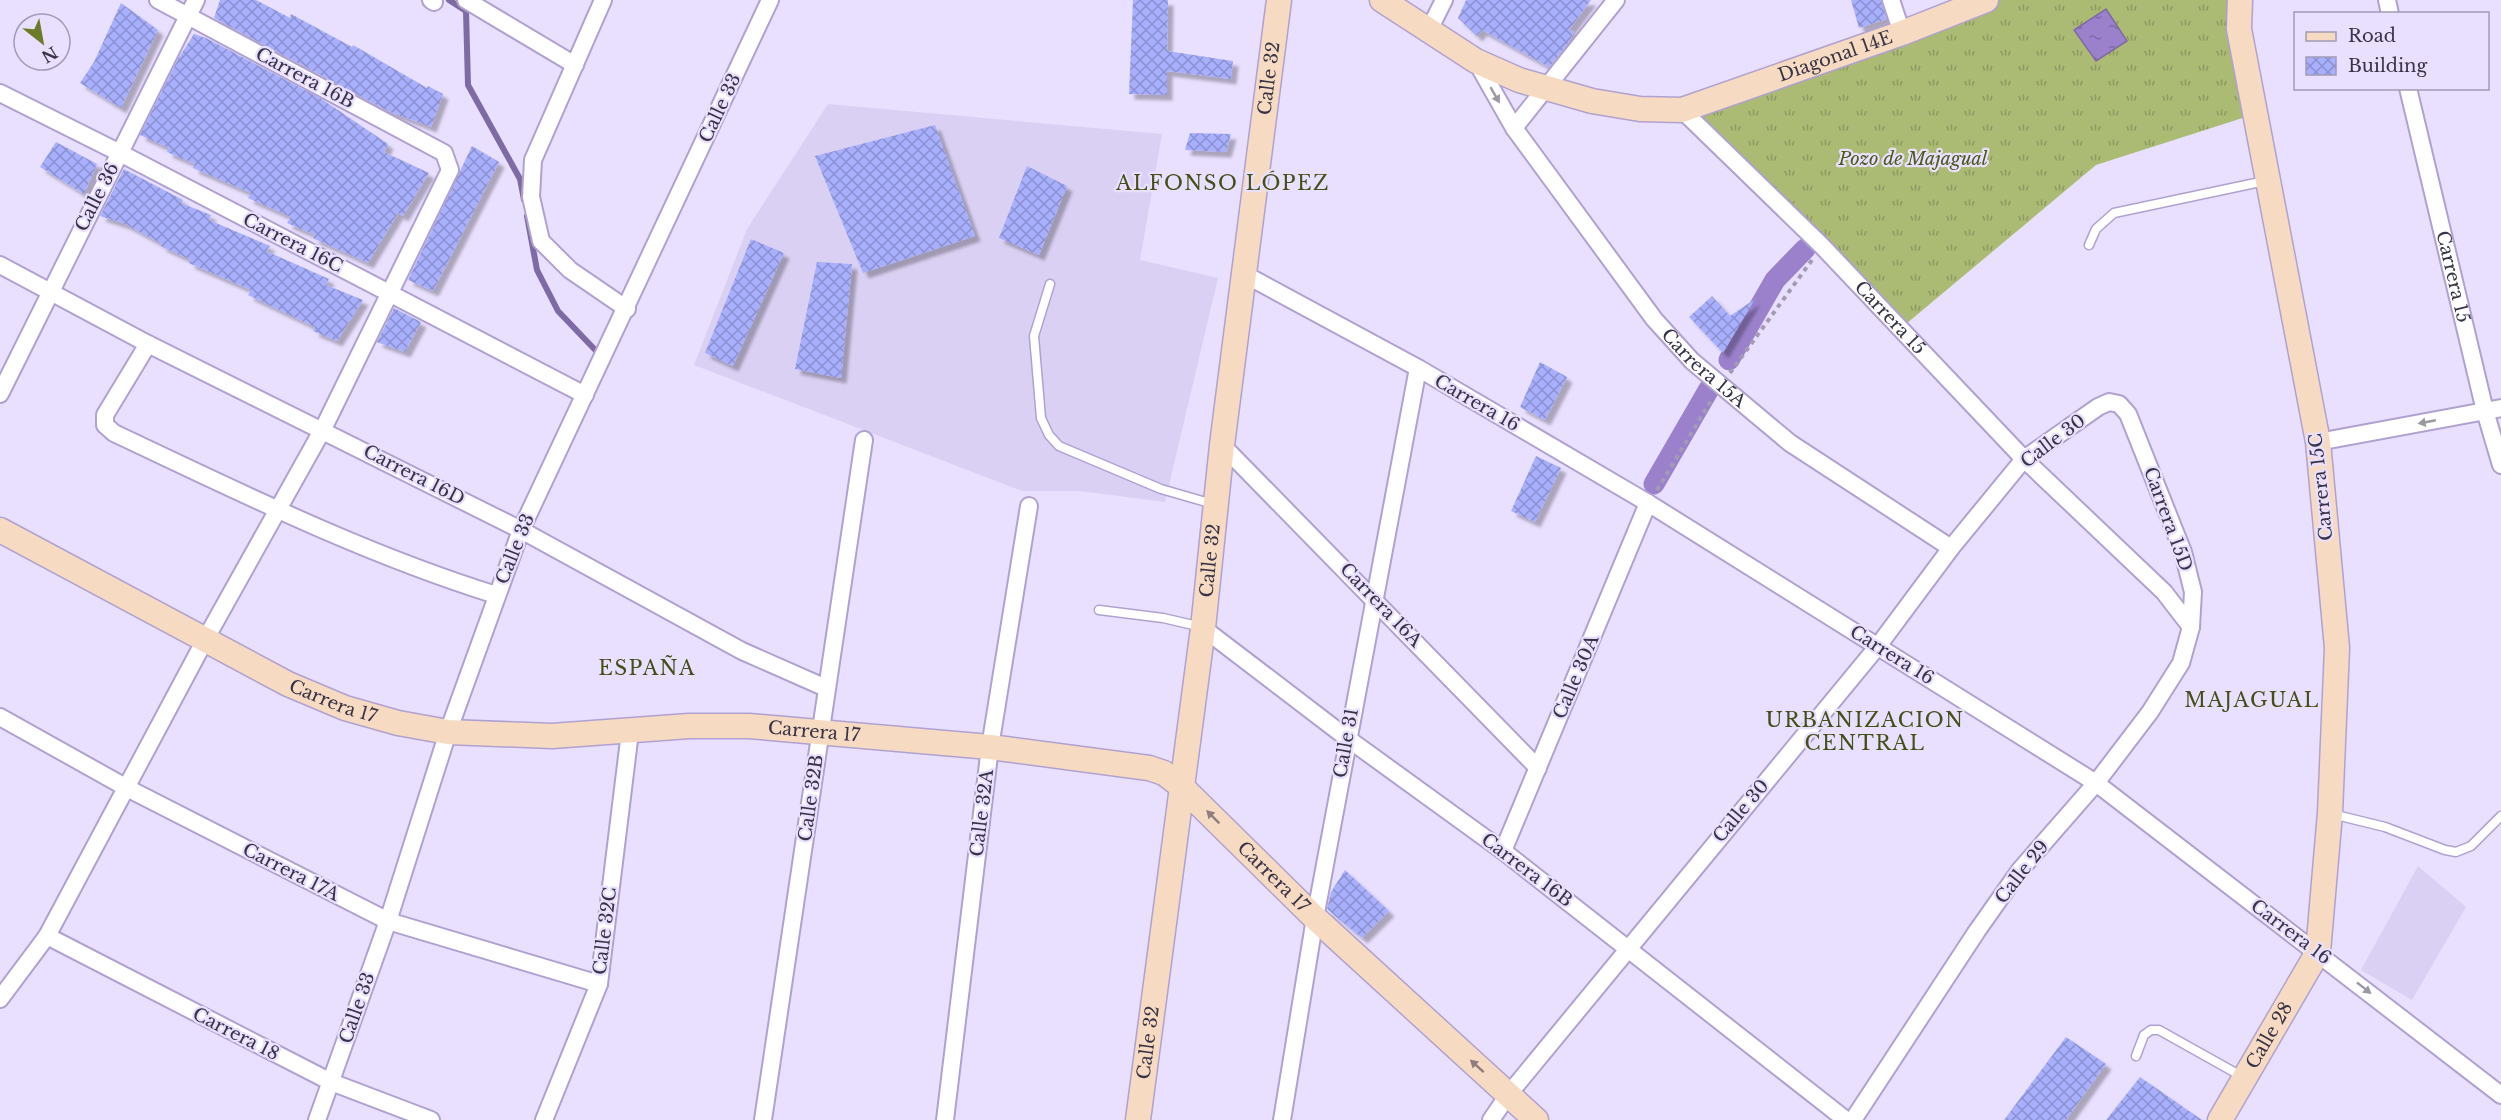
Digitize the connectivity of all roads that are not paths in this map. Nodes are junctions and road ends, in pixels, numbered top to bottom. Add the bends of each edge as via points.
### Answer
1 (158, 0) edge
2 (196, 0) edge
3 (466, 0) edge
4 (603, 0) edge
5 (770, 0) edge
6 (1279, 0) edge
7 (1444, 0) edge
8 (1616, 0) edge
9 (1891, 0) edge
10 (1986, 0) edge
11 (2222, 0) edge
12 (2240, 0) edge
13 (1385, 1) edge
14 (188, 15) junction
15 (2239, 29) junction
16 (1429, 30) junction
17 (1902, 33) junction
18 (1476, 61) junction
19 (575, 65) junction
20 (1546, 89) junction
21 (2409, 90) edge
22 (0, 93) edge
23 (1682, 110) junction
24 (1514, 128) junction
25 (120, 153) junction
26 (2268, 181) junction
27 (2090, 245) dead end
28 (0, 265) edge
29 (1244, 274) junction
30 (1050, 284) dead end
31 (49, 292) junction
32 (389, 293) junction
33 (627, 309) junction
34 (148, 344) junction
35 (1418, 368) junction
36 (0, 394) edge
37 (585, 395) junction
38 (2493, 409) edge
39 (2128, 414) joint
40 (323, 429) junction
41 (864, 440) dead end
42 (2318, 442) junction
43 (1222, 445) junction
44 (2024, 459) junction
45 (2501, 465) edge
46 (1648, 503) junction
47 (1217, 505) junction
48 (1029, 506) dead end
49 (278, 510) junction
50 (0, 530) edge
51 (521, 530) junction
52 (1951, 548) junction
53 (496, 595) junction
54 (1373, 597) junction
55 (1099, 610) dead end
56 (2191, 627) junction
57 (1203, 628) junction
58 (205, 640) junction
59 (1878, 646) junction
60 (826, 688) junction
61 (0, 717) edge
62 (821, 731) junction
63 (448, 732) junction
64 (630, 732) junction
65 (1347, 738) junction
66 (990, 747) junction
67 (1538, 768) junction
68 (2096, 783) junction
69 (1181, 786) junction
70 (127, 788) junction
71 (2330, 813) junction
72 (2501, 816) edge
73 (1503, 851) junction
74 (1315, 918) junction
75 (388, 921) junction
76 (47, 936) junction
77 (1628, 947) junction
78 (2318, 952) junction
79 (599, 984) junction
80 (0, 999) edge
81 (2136, 1056) dead end
82 (2244, 1078) junction
83 (332, 1082) junction
84 (1508, 1095) junction
85 (2501, 1095) edge
86 (317, 1120) edge
87 (431, 1120) edge
88 (544, 1120) edge
89 (763, 1120) edge
90 (945, 1120) edge
91 (1138, 1120) edge
92 (1282, 1120) edge
93 (1491, 1120) edge
94 (1536, 1120) edge
95 (1846, 1120) edge
96 (1853, 1120) edge
97 (2220, 1120) edge

1 - 14 street, Carrera 16B
2 - 14 street, Calle 36
3 - 19 street
4 - 19 street
5 - 33 street, Calle 33
6 - 29 street, Calle 32
7 - 16 street
8 - 20 street
9 - 17 street
10 - 17 street, Diagonal 14E
11 - 15 street, Carrera 15C
12 - 15 street, Carrera 15C
13 - 16 street, Carrera 15A
14 - 25 street, Calle 36
14 - 32 street, Carrera 16B via 444,153 450,170
15 - 26 street, Carrera 15C
16 - 18 street, Carrera 15A
17 - 23 street, Diagonal 14E
18 - 20 street, Carrera 15A
18 -> 24 street, Carrera 15A
19 - 33 street via 533,160 531,197 542,240 570,270
20 - 23 street via 1640,109
20 - 24 street
21 - 38 street, Carrera 15
22 - 25 street, Carrera 16C
23 - 44 street, Carrera 15 via 1822,246
24 - 52 street, Carrera 15A via 1654,320 1692,362 1790,443
25 - 31 street, Calle 36
25 - 32 street, Carrera 16C
26 - 27 lane via 2114,213 2096,229
26 - 42 street, Carrera 15C
28 - 31 street, Carrera 16D
29 - 35 street, Carrera 16
29 - 43 street, Calle 32
30 - 47 lane via 1034,336 1041,418 1049,435 1059,446 1161,489
31 - 34 street, Carrera 16D
31 - 36 street, Calle 36
32 - 37 street, Carrera 16C
32 - 40 street
33 - 37 street, Calle 33
34 - 40 street, Carrera 16D
34 - 49 street via 105,416 105,425 114,433
35 - 46 street, Carrera 16
35 - 54 street, Calle 31
37 - 51 street, Calle 33
38 -> 42 street
38 - 45 street, Carrera 15
39 - 44 street, Calle 30 via 2119,404 2109,402
39 - 56 street, Carrera 15D via 2183,552 2193,592
40 - 49 street
40 - 51 street, Carrera 16D
41 - 60 street, Calle 32B
42 - 71 street, Carrera 15C via 2337,648
43 - 47 street, Calle 32
43 - 54 street, Carrera 16A
44 - 52 street, Calle 30
44 - 56 street, Carrera 15 via 2164,592
46 - 59 street, Carrera 16
46 - 67 street, Calle 30A
47 - 57 street, Calle 32
48 - 66 street, Calle 32A
49 - 53 street via 440,578
49 - 58 street
50 - 58 street, Carrera 17
51 - 53 street, Calle 33
51 - 60 street, Carrera 16D via 742,651
52 - 59 street, Calle 30
53 - 63 street, Calle 33
54 - 65 street, Calle 31
54 - 67 street, Carrera 16A
55 - 57 lane via 1163,618
56 - 68 street, Calle 29 via 2181,663 2150,712
57 - 65 street, Carrera 16B
57 - 69 street, Calle 32
58 - 63 street, Carrera 17 via 288,684 345,708
58 - 70 street
59 - 68 street, Carrera 16
59 - 77 street, Calle 30
60 - 62 street, Calle 32B
61 - 70 street, Carrera 17A
62 - 64 street, Carrera 17 via 725,726
62 - 66 street, Carrera 17
62 - 89 street, Calle 32B
63 - 64 street, Carrera 17 via 552,736
63 - 75 street, Calle 33
64 - 79 street, Calle 32C
65 - 73 street, Carrera 16B
65 - 74 street, Calle 31
66 - 69 street, Carrera 17 via 1149,768
66 - 90 street, Calle 32A
67 - 73 street, Calle 30A
68 - 78 street, Carrera 16
68 - 96 street, Calle 29 via 2020,870
74 -> 69 street, Carrera 17
69 - 91 street, Calle 32
70 - 75 street, Carrera 17A
70 - 76 street
71 - 72 lane via 2456,852 2470,846
71 - 78 street, Carrera 15C
73 - 77 street, Carrera 16B
84 -> 74 street, Carrera 17
74 - 92 street, Calle 31
75 - 79 street, Carrera 17A
75 - 83 street, Calle 33
76 - 80 street
76 - 83 street, Carrera 18
77 - 84 street, Calle 30
77 - 95 street, Carrera 16B
78 - 82 street, Calle 28
78 -> 85 street, Carrera 16
79 - 88 street, Calle 32C
81 - 82 lane via 2144,1035 2159,1030
82 - 97 street, Calle 28
83 - 86 street, Calle 33
83 - 87 street, Carrera 18
84 - 93 street, Calle 30
84 - 94 street, Carrera 17

